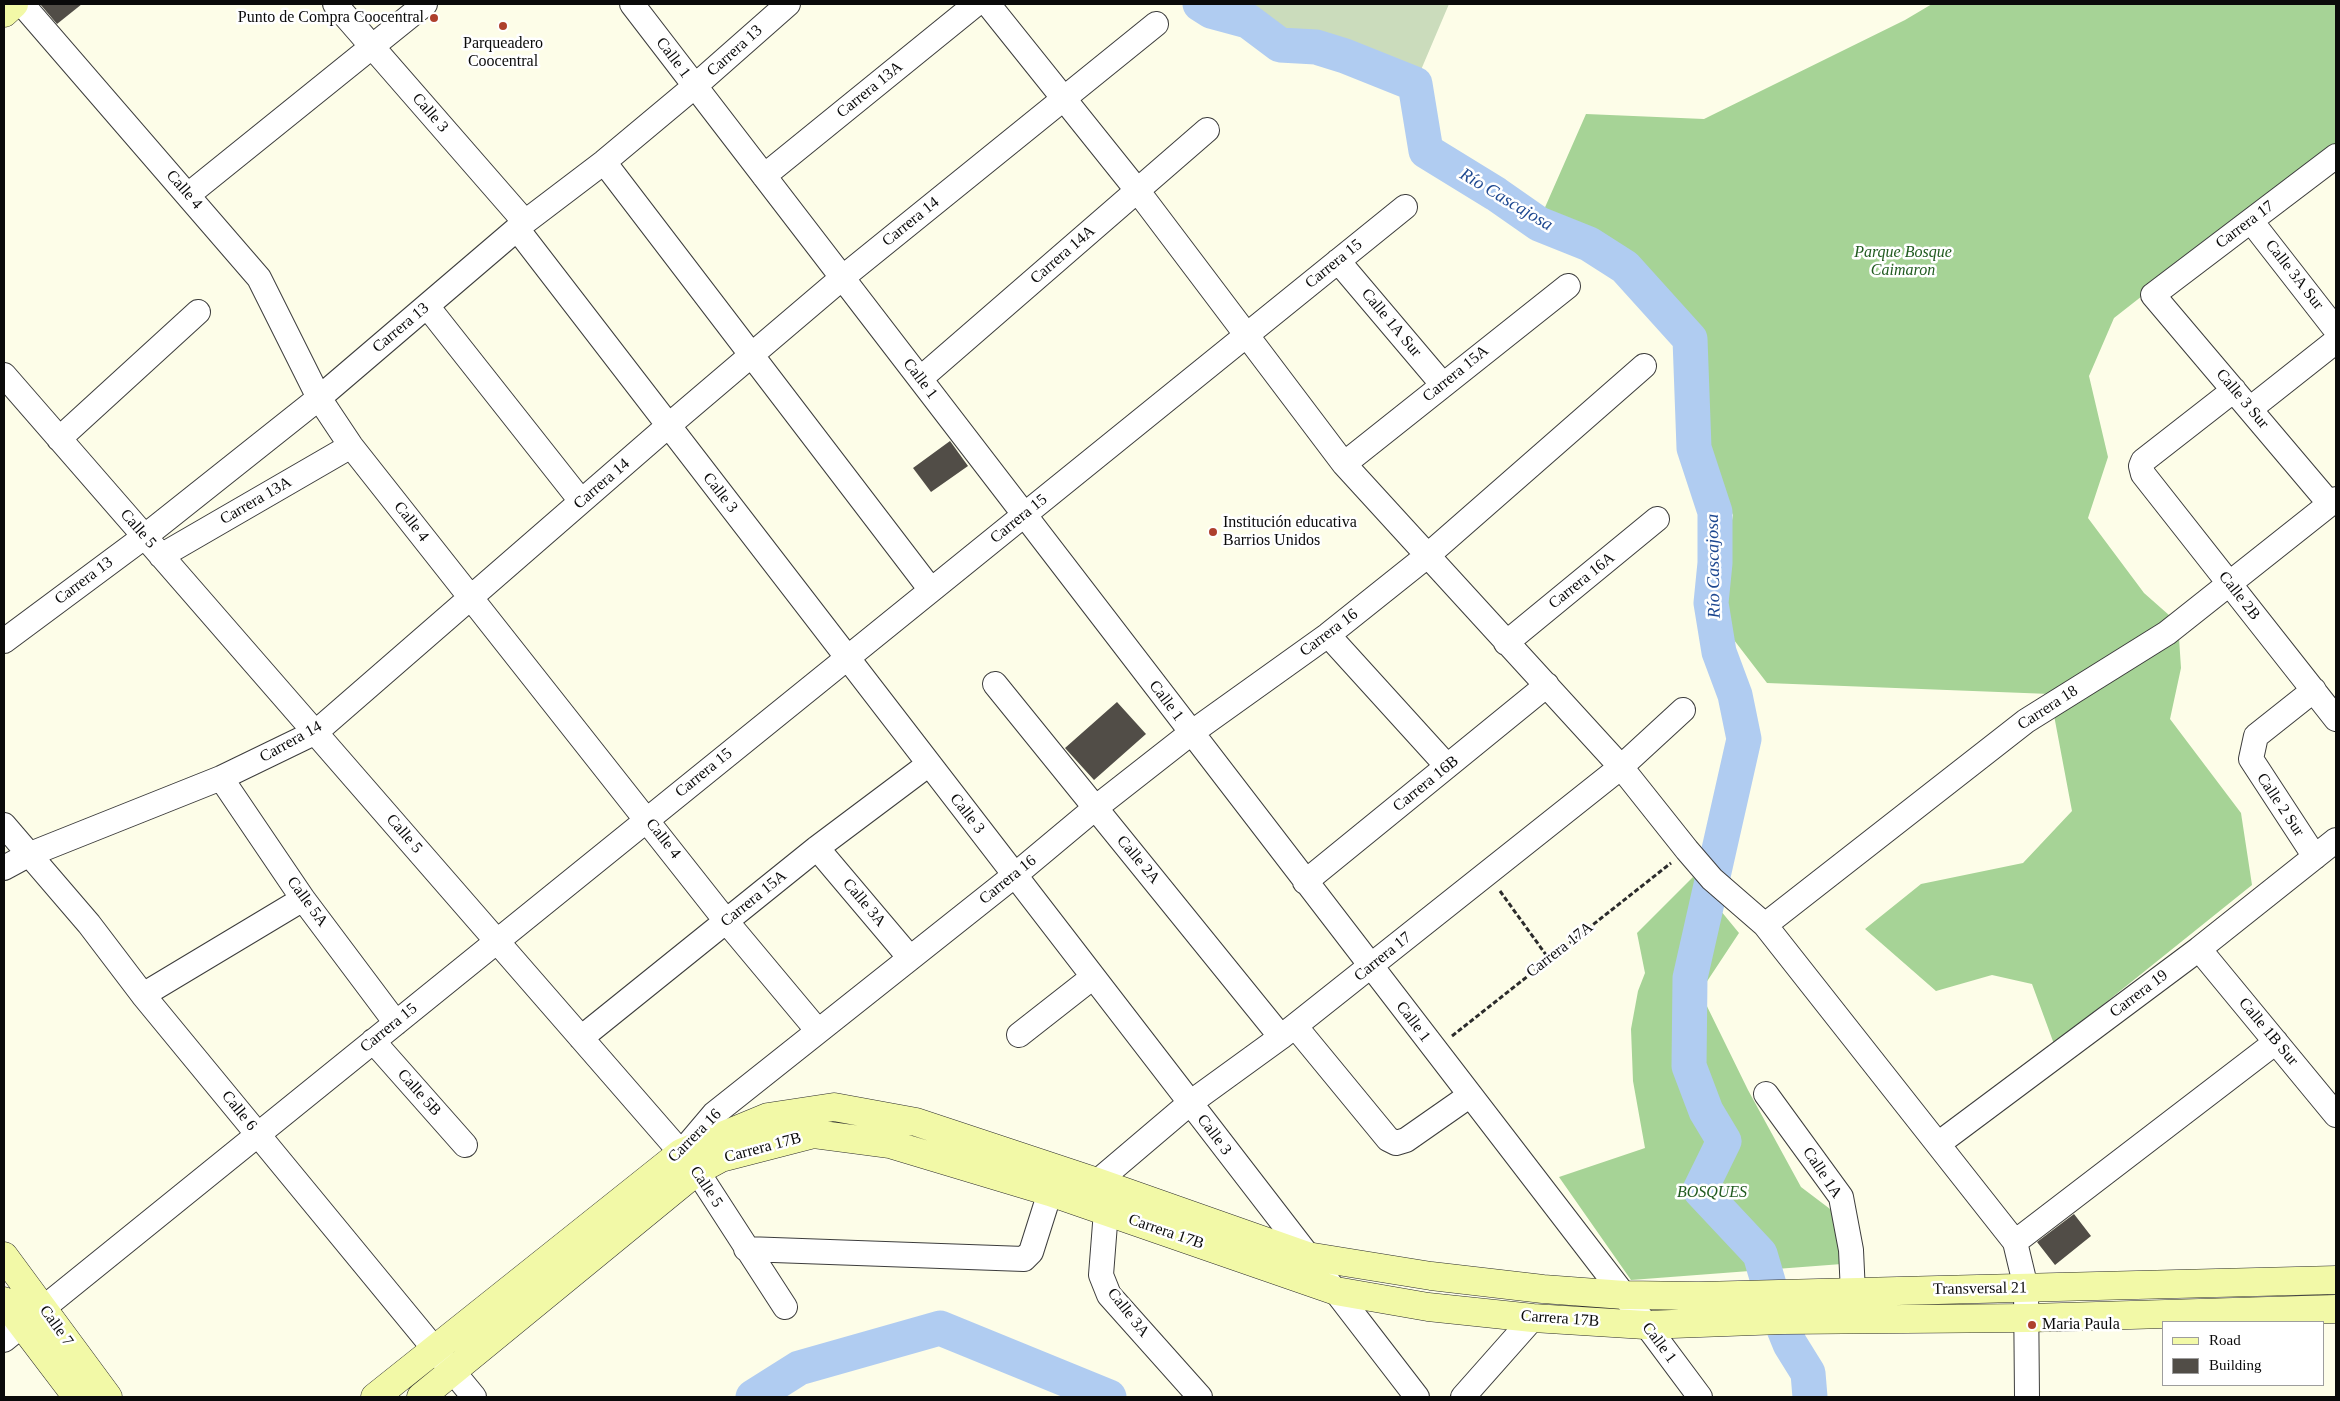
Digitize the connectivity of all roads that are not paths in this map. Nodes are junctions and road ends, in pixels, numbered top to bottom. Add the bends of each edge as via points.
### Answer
1 (14, 4) edge
2 (22, 4) edge
3 (335, 4) edge
4 (425, 4) edge
5 (632, 4) edge
6 (788, 4) edge
7 (976, 4) edge
8 (988, 4) edge
9 (4, 13) edge
10 (1156, 24) dead end
11 (371, 47) junction
12 (695, 86) junction
13 (1062, 99) junction
14 (1207, 130) dead end
15 (2336, 156) edge
16 (604, 162) junction
17 (764, 176) junction
18 (1137, 190) junction
19 (188, 195) junction
20 (1405, 207) dead end
21 (2251, 221) junction
22 (521, 226) junction
23 (1338, 261) junction
24 (842, 278) junction
25 (1568, 286) dead end
26 (2153, 295) joint
27 (427, 306) junction
28 (198, 312) dead end
29 (2336, 330) edge
30 (1247, 334) junction
31 (2336, 341) edge
32 (752, 354) junction
33 (1644, 366) dead end
34 (4, 375) edge
35 (920, 379) junction
36 (1443, 384) junction
37 (2234, 390) junction
38 (318, 398) junction
39 (2250, 409) junction
40 (668, 426) junction
41 (59, 439) junction
42 (351, 446) junction
43 (1344, 464) junction
44 (581, 501) junction
45 (2333, 501) edge
46 (1024, 515) junction
47 (1658, 519) dead end
48 (144, 537) junction
49 (161, 556) junction
50 (1427, 556) junction
51 (2230, 584) junction
52 (931, 590) junction
53 (471, 597) junction
54 (1328, 635) junction
55 (4, 641) edge
56 (1506, 643) junction
57 (847, 658) junction
58 (995, 684) dead end
59 (1547, 685) junction
60 (2314, 690) junction
61 (1683, 710) dead end
62 (2336, 719) edge
63 (316, 732) junction
64 (1190, 733) junction
65 (929, 764) junction
66 (1447, 766) junction
67 (1621, 767) junction
68 (221, 778) junction
69 (1094, 809) junction
70 (648, 819) junction
71 (4, 825) edge
72 (2336, 840) edge
73 (817, 848) junction
74 (28, 855) junction
75 (2315, 857) junction
76 (4, 868) edge
77 (1015, 875) junction
78 (1305, 882) junction
79 (303, 899) junction
80 (726, 921) junction
81 (1765, 925) junction
82 (497, 941) junction
83 (2199, 949) junction
84 (910, 958) junction
85 (1370, 967) junction
86 (1093, 977) junction
87 (143, 995) junction
88 (396, 1023) junction
89 (818, 1031) junction
90 (1288, 1032) junction
91 (1019, 1035) dead end
92 (581, 1038) junction
93 (373, 1042) junction
94 (2276, 1042) junction
95 (1766, 1094) dead end
96 (1469, 1096) junction
97 (1190, 1103) junction
98 (2336, 1115) edge
99 (258, 1134) junction
100 (1938, 1144) junction
101 (465, 1145) dead end
102 (689, 1162) junction
103 (1050, 1192) junction
104 (1098, 1200) junction
105 (2015, 1242) junction
106 (746, 1249) junction
107 (4, 1256) edge
108 (1307, 1256) junction
109 (2336, 1280) edge
110 (2026, 1288) junction
111 (1336, 1291) junction
112 (1850, 1293) junction
113 (1624, 1295) junction
114 (4, 1301) edge
115 (785, 1307) dead end
116 (43, 1308) junction
117 (1701, 1309) junction
118 (2336, 1309) edge
119 (1533, 1318) junction
120 (2028, 1318) junction
121 (1645, 1325) junction
122 (13, 1332) edge
123 (434, 1349) junction
124 (452, 1371) junction
125 (77, 1397) edge
126 (108, 1397) edge
127 (375, 1397) edge
128 (421, 1397) edge
129 (474, 1397) edge
130 (1200, 1397) edge
131 (1417, 1397) edge
132 (1463, 1397) edge
133 (1700, 1397) edge
134 (2027, 1397) edge

1 - 9 street
2 - 19 street, Calle 4
3 - 11 street, Calle 3
4 - 11 street
5 - 12 street, Calle 1
6 - 12 street, Carrera 13
7 - 17 street, Carrera 13A
8 - 13 street
10 - 13 street, Carrera 14
11 - 19 street
11 - 22 street, Calle 3
12 - 16 street, Carrera 13
12 - 17 street, Calle 1
13 - 18 street
13 - 24 street, Carrera 14
14 - 18 street, Carrera 14A
15 - 21 street, Carrera 17
16 - 22 street, Carrera 13
16 - 32 street
17 - 24 street, Calle 1
18 - 30 street
18 - 35 street, Carrera 14A
19 - 38 street, Calle 4 via 259,278
20 - 23 street, Carrera 15
21 - 26 street, Carrera 17
21 - 29 street, Calle 3A Sur
22 - 27 street, Carrera 13
22 - 40 street, Calle 3
23 - 30 street, Carrera 15
23 - 36 street, Calle 1A Sur
24 - 32 street, Carrera 14
24 - 35 street, Calle 1
25 - 36 street, Carrera 15A
26 - 37 street, Calle 3 Sur
27 - 38 street, Carrera 13
27 - 44 street
28 - 41 street
30 - 43 street
30 - 46 street, Carrera 15
31 - 39 street
32 - 40 street, Carrera 14
32 - 52 street
33 - 50 street, Carrera 16
34 - 41 street, Calle 5
35 - 46 street, Calle 1
36 - 43 street, Carrera 15A
37 - 39 street, Calle 3 Sur
37 - 51 street, Calle 2B via 2143,461 2141,466 2143,474
38 - 42 street, Calle 4
38 - 48 street, Carrera 13
39 - 45 street, Calle 3 Sur
40 - 44 street, Carrera 14
40 - 57 street, Calle 3
41 - 48 street, Calle 5
42 - 49 street, Carrera 13A
42 - 53 street, Calle 4
43 - 50 street
44 - 53 street, Carrera 14
45 - 51 street, Carrera 18
46 - 52 street, Carrera 15
46 - 64 street, Calle 1
47 - 56 street, Carrera 16A
48 - 49 street, Calle 5
48 - 55 street, Carrera 13
49 - 63 street, Calle 5
50 - 54 street, Carrera 16
50 - 56 street
51 - 60 street, Calle 2B
51 - 81 street, Carrera 18 via 2167,633 2026,721
52 - 57 street, Carrera 15
53 - 63 street, Carrera 14
53 - 70 street, Calle 4
54 - 64 street, Carrera 16
54 - 66 street
56 - 59 street
57 - 65 street, Calle 3
57 - 70 street, Carrera 15
58 - 69 street, Calle 2A
59 - 66 street, Carrera 16B
59 - 67 street
60 - 62 street, Calle 2B
60 - 75 street, Calle 2 Sur via 2256,736 2251,759
61 - 67 street, Carrera 17
63 - 68 street, Carrera 14
63 - 82 street, Calle 5
64 - 69 street, Carrera 16
64 - 78 street, Calle 1
65 - 73 street, Carrera 15A
65 - 77 street, Calle 3
66 - 78 street, Carrera 16B
67 - 81 street via 1712,879
67 - 85 street, Carrera 17
68 - 74 street, Carrera 14
68 - 79 street, Calle 5A
69 - 77 street, Carrera 16
69 - 90 street, Calle 2A
70 - 80 street, Calle 4
70 - 82 street, Carrera 15
71 - 74 street, Calle 6
72 - 75 street, Carrera 19
73 - 80 street, Carrera 15A
73 - 84 street, Calle 3A
74 - 76 street, Carrera 14
74 - 87 street, Calle 6 via 89,924
75 - 83 street, Carrera 19
77 - 84 street, Carrera 16
77 - 86 street, Calle 3
78 - 85 street, Calle 1
79 - 87 street
79 - 88 street, Calle 5A
80 - 89 street, Calle 4
80 - 92 street, Carrera 15A
81 - 100 street
82 - 88 street, Carrera 15
82 - 92 street, Calle 5
83 - 94 street, Calle 1B Sur
83 - 100 street, Carrera 19
84 - 89 street, Carrera 16
85 - 90 street, Carrera 17
85 - 96 street, Calle 1
86 - 91 street
86 - 97 street, Calle 3
87 - 99 street, Calle 6
88 - 93 street, Carrera 15
89 - 102 street, Carrera 16 via 714,1114
90 - 96 street, Calle 2A via 1388,1139 1396,1143 1406,1140
90 - 97 street, Carrera 17
92 - 102 street, Calle 5
93 - 99 street, Carrera 15
93 - 101 street, Calle 5B
94 - 98 street, Calle 1B Sur
94 - 105 street
95 - 112 street, Calle 1A via 1841,1197 1851,1250
96 - 113 street, Calle 1
97 - 104 street, Carrera 17
97 - 108 street, Calle 3
99 - 116 street, Carrera 15
99 - 123 street, Calle 6
100 - 105 street
102 - 103 street, Carrera 17B via 721,1158 814,1134 890,1144
102 - 104 street, Carrera 17B via 768,1117 834,1107 916,1122
102 - 106 street, Calle 5
102 - 123 street, Carrera 16
102 - 124 street, Carrera 16
103 - 104 street, Carrera 17B
103 - 106 street via 1031,1252 1024,1259
104 - 108 street, Carrera 17B
104 - 111 street, Carrera 17B
104 - 130 street, Calle 3A via 1102,1275 1109,1295
105 - 110 street
106 - 115 street, Calle 5
107 - 116 street, Calle 7
108 - 111 street, Calle 3
108 - 113 street, Carrera 17B via 1431,1276
109 - 110 street, Transversal 21
110 - 112 street, Transversal 21
110 - 120 street
111 - 119 street, Carrera 17B via 1428,1307
111 - 131 street, Calle 3
112 - 117 street, Transversal 21
113 - 117 street, Transversal 21
113 - 121 street, Calle 1
114 - 122 street, Calle 7
116 - 122 street, Carrera 15
116 - 126 street, Calle 7
117 - 120 street, Transversal 21 via 1842,1319
117 - 121 street, Carrera 17B
118 - 120 street, Transversal 21
119 - 121 street, Carrera 17B
119 - 132 street
120 - 134 street
121 - 133 street, Calle 1
122 - 125 street, Calle 7
123 - 124 street, Calle 6
123 - 127 street, Carrera 16
124 - 128 street, Carrera 16
124 - 129 street, Calle 6

